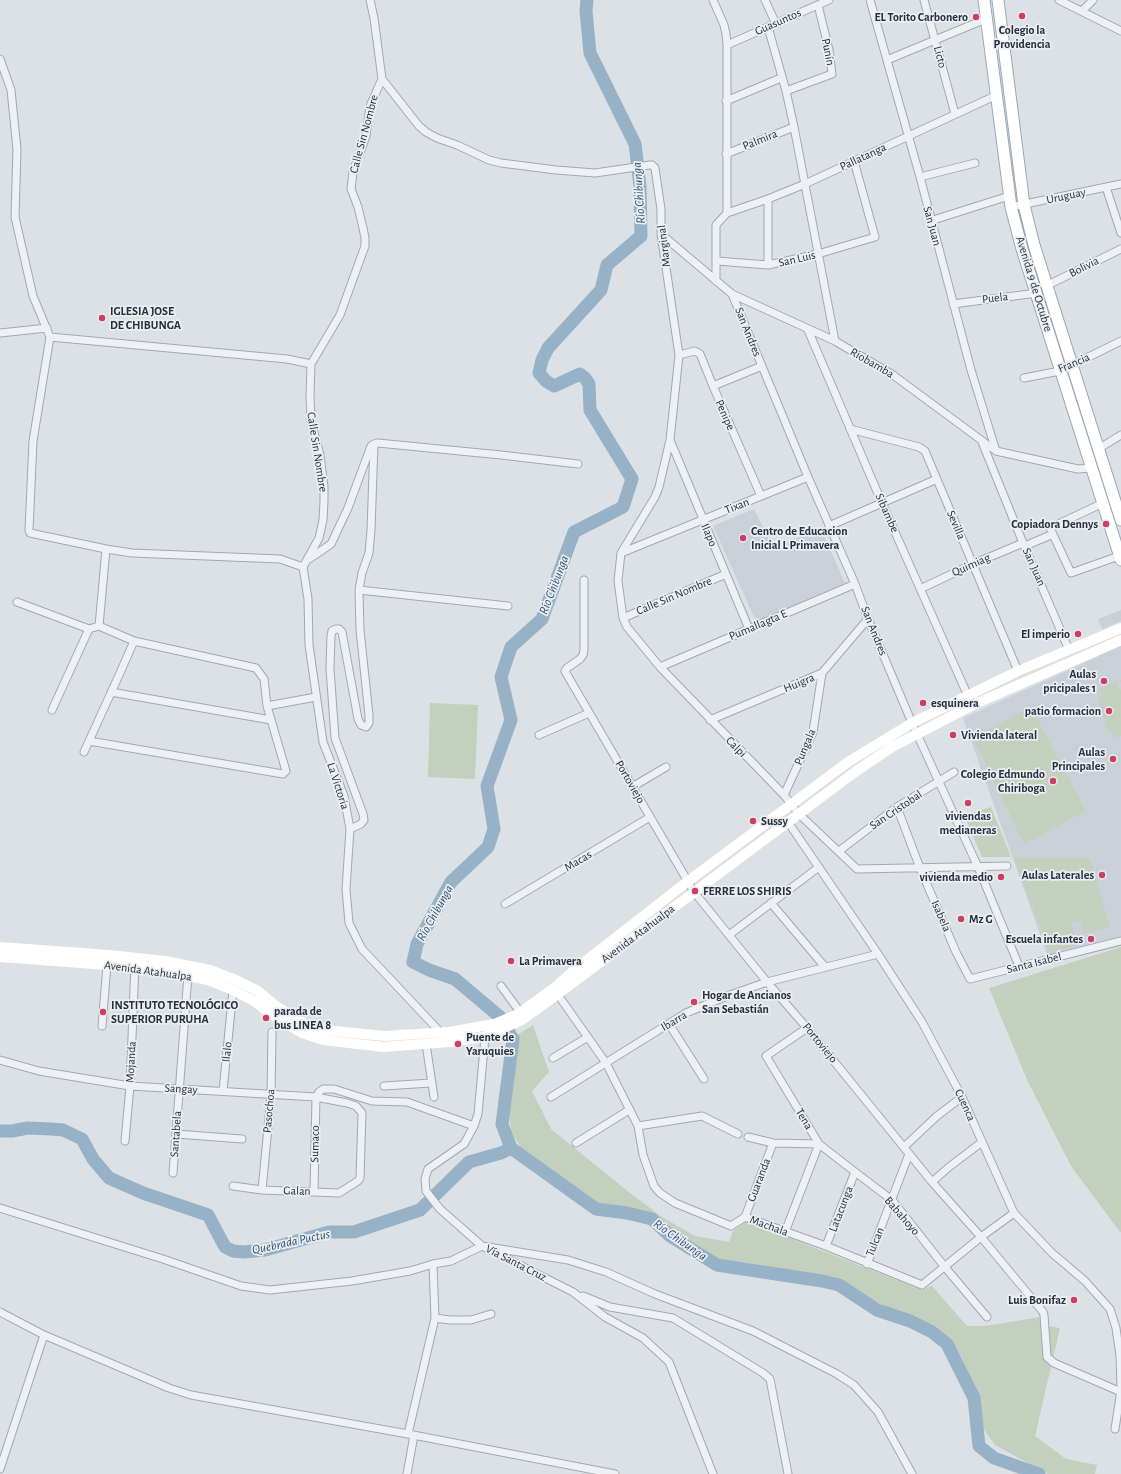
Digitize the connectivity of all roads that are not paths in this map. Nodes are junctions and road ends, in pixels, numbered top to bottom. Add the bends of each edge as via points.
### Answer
1 (370, 0) edge
2 (713, 0) edge
3 (765, 0) edge
4 (829, 0) edge
5 (870, 0) edge
6 (924, 0) edge
7 (984, 0) edge
8 (998, 0) edge
9 (1059, 0) edge
10 (1094, 0) edge
11 (819, 3) edge
12 (1082, 11) junction
13 (988, 18) junction
14 (776, 24) junction
15 (768, 27) junction
16 (1121, 31) edge
17 (935, 40) junction
18 (727, 45) junction
19 (0, 59) edge
20 (887, 60) junction
21 (781, 78) junction
22 (382, 79) junction
23 (786, 91) junction
24 (997, 95) junction
25 (726, 101) junction
26 (955, 114) junction
27 (794, 126) junction
28 (908, 136) junction
29 (726, 154) junction
30 (854, 161) junction
31 (975, 163) dead end
32 (920, 177) junction
33 (805, 184) junction
34 (1121, 184) edge
35 (1106, 187) junction
36 (1009, 196) junction
37 (768, 199) junction
38 (1024, 205) junction
39 (1012, 207) junction
40 (727, 213) junction
41 (930, 221) junction
42 (1121, 233) edge
43 (661, 234) junction
44 (1121, 249) edge
45 (818, 254) junction
46 (717, 261) junction
47 (768, 265) junction
48 (716, 281) junction
49 (1048, 285) junction
50 (1037, 293) junction
51 (732, 294) junction
52 (953, 304) junction
53 (47, 328) junction
54 (808, 330) junction
55 (0, 333) edge
56 (50, 336) junction
57 (835, 341) junction
58 (1121, 341) edge
59 (679, 355) junction
60 (311, 364) junction
61 (762, 366) junction
62 (1072, 366) junction
63 (1060, 371) junction
64 (1024, 378) dead end
65 (713, 386) junction
66 (850, 429) junction
67 (1121, 435) edge
68 (670, 440) junction
69 (981, 440) junction
70 (374, 444) junction
71 (1098, 449) junction
72 (996, 451) junction
73 (578, 464) dead end
74 (1091, 468) junction
75 (808, 477) junction
76 (937, 479) junction
77 (761, 496) junction
78 (882, 503) junction
79 (1103, 503) junction
80 (1119, 508) edge
81 (702, 520) junction
82 (1121, 520) edge
83 (829, 526) junction
84 (1052, 531) junction
85 (1024, 544) junction
86 (106, 549) junction
87 (621, 553) junction
88 (1120, 558) edge
89 (307, 560) junction
90 (973, 564) junction
91 (303, 566) junction
92 (726, 574) junction
93 (584, 580) dead end
94 (855, 584) junction
95 (920, 589) junction
96 (359, 590) junction
97 (17, 602) dead end
98 (508, 606) dead end
99 (623, 618) junction
100 (868, 619) junction
101 (99, 626) junction
102 (1121, 628) edge
103 (89, 629) junction
104 (749, 629) junction
105 (1121, 640) edge
106 (134, 641) junction
107 (1070, 650) junction
108 (660, 667) junction
109 (1018, 671) junction
110 (822, 673) junction
111 (111, 692) junction
112 (968, 696) junction
113 (316, 697) junction
114 (267, 706) junction
115 (52, 710) dead end
116 (589, 713) junction
117 (271, 720) junction
118 (710, 720) junction
119 (912, 723) junction
120 (539, 734) dead end
121 (918, 734) junction
122 (89, 741) junction
123 (84, 752) dead end
124 (666, 767) dead end
125 (954, 772) dead end
126 (938, 782) junction
127 (632, 787) junction
128 (784, 795) junction
129 (791, 805) junction
130 (897, 807) junction
131 (799, 814) junction
132 (650, 817) junction
133 (788, 822) junction
134 (350, 829) junction
135 (839, 851) junction
136 (1007, 866) dead end
137 (819, 867) junction
138 (978, 867) junction
139 (920, 868) junction
140 (687, 882) junction
141 (694, 892) junction
142 (771, 903) junction
143 (505, 904) dead end
144 (729, 935) junction
145 (1121, 941) edge
146 (0, 947) edge
147 (878, 954) junction
148 (35, 955) junction
149 (0, 957) edge
150 (135, 958) junction
151 (107, 965) junction
152 (1019, 966) junction
153 (825, 967) junction
154 (135, 968) junction
155 (188, 975) junction
156 (970, 979) joint
157 (767, 982) junction
158 (501, 986) dead end
159 (233, 990) junction
160 (556, 991) junction
161 (520, 1015) junction
162 (669, 1024) junction
163 (102, 1026) dead end
164 (492, 1028) junction
165 (807, 1028) junction
166 (272, 1032) dead end
167 (440, 1033) junction
168 (484, 1037) junction
169 (588, 1037) junction
170 (450, 1042) junction
171 (426, 1044) junction
172 (553, 1058) dead end
173 (0, 1060) edge
174 (606, 1063) junction
175 (704, 1079) dead end
176 (431, 1083) junction
177 (130, 1086) junction
178 (384, 1086) dead end
179 (180, 1089) junction
180 (223, 1091) junction
181 (271, 1096) junction
182 (552, 1096) dead end
183 (434, 1097) dead end
184 (316, 1098) junction
185 (962, 1098) junction
186 (629, 1110) junction
187 (474, 1126) junction
188 (638, 1126) junction
189 (176, 1134) junction
190 (738, 1134) dead end
191 (748, 1137) dead end
192 (242, 1138) dead end
193 (125, 1141) dead end
194 (982, 1142) junction
195 (576, 1143) dead end
196 (773, 1144) junction
197 (819, 1144) junction
198 (904, 1148) junction
199 (909, 1154) junction
200 (855, 1172) junction
201 (173, 1173) dead end
202 (358, 1182) joint
203 (932, 1182) junction
204 (233, 1186) dead end
205 (262, 1190) junction
206 (314, 1191) junction
207 (892, 1200) junction
208 (0, 1208) edge
209 (1014, 1213) junction
210 (745, 1217) junction
211 (785, 1232) junction
212 (981, 1237) junction
213 (482, 1246) junction
214 (826, 1246) junction
215 (433, 1264) junction
216 (867, 1264) junction
217 (944, 1266) junction
218 (573, 1292) junction
219 (0, 1312) edge
220 (491, 1314) dead end
221 (987, 1317) dead end
222 (435, 1318) junction
223 (44, 1334) junction
224 (1121, 1387) edge
225 (1121, 1391) edge
226 (1115, 1429) dead end
227 (411, 1434) junction
228 (0, 1469) edge
229 (408, 1474) edge
230 (615, 1474) edge
231 (713, 1474) edge
232 (788, 1474) edge
233 (912, 1474) edge

1 - 22 street, Calle Sin Nombre
2 - 18 street via 724,25
3 - 14 street
4 - 11 street, Guasuntos
5 - 20 street, San Juan
6 - 17 street, Licto
7 - 13 main road, Avenida 9 de Octubre
8 - 38 main road, Avenida 9 de Octubre
9 - 12 street
10 - 12 street
11 - 14 street, Guasuntos
11 - 23 street, Punín via 832,74
12 - 16 street
13 - 17 street
13 - 24 main road, Avenida 9 de Octubre
14 - 15 street, Guasuntos
15 - 18 street, Guasuntos
15 - 21 street
17 - 20 street
17 - 26 street, Licto
18 - 25 street
19 - 53 street via 11,90 17,149 15,217 33,296
20 - 28 street, San Juan
21 - 23 street
21 - 25 street
22 - 43 street, Marginal via 426,132 489,160 594,173 650,164 655,168
22 - 60 street, Calle Sin Nombre via 370,106 366,136 353,172 351,189 358,207 365,246 340,315
23 - 27 street
24 - 26 street, Pallatanga
24 - 36 main road, Avenida 9 de Octubre
25 - 29 street
26 - 28 street, Pallatanga
27 - 29 street, Palmira
27 - 33 street
28 - 30 street, Pallatanga
28 - 32 street, San Juan
29 - 40 street
30 - 33 street, Pallatanga
30 - 45 street, San Luis via 875,237
31 - 32 street
32 - 41 street, San Juan
33 - 37 street, Pallatanga
33 - 45 street
34 - 35 street, Uruguay
35 - 38 street, Uruguay
35 - 42 street
36 - 39 main road, Avenida 9 de Octubre
36 - 41 street
37 - 40 street, Pallatanga
37 - 47 street
38 - 39 street, Uruguay
38 - 49 main road, Avenida 9 de Octubre
39 - 50 main road, Avenida 9 de Octubre via 1022,249
40 - 46 street via 716,225
41 - 52 street, San Juan
43 - 48 street, Riobamba
43 - 59 street, Marginal
44 - 49 street, Bolivia
45 - 47 street, San Luis
45 - 57 street
46 - 47 street, San Luis
46 - 48 street
48 - 51 street, Riobamba
49 - 62 main road, Avenida 9 de Octubre
50 - 52 street, Puela
50 - 63 main road, Avenida 9 de Octubre
51 - 54 street, Riobamba
51 - 61 street, San Andres
52 - 72 street, San Juan
53 - 55 street
53 - 56 street
54 - 57 street, Riobamba
54 - 66 street, Sibambe
56 - 60 street via 287,358
56 - 86 street via 33,441 29,530 32,534
57 - 69 street, Riobamba via 893,374
58 - 62 street, Francia
59 - 65 street, Penipe via 695,351 700,354
59 - 68 street, Marginal
60 - 89 street, Calle Sin Nombre via 311,421 320,455 324,501 319,538
61 - 65 street
61 - 75 street, San Andres
62 - 63 street, Francia
62 - 71 main road, Avenida 9 de Octubre
63 - 64 street, Francia
63 - 74 main road, Avenida 9 de Octubre
65 - 77 street, Penipe
66 - 76 street, Sevilla via 923,449
66 - 78 street, Sibambe
67 - 71 street
68 - 81 street, Ilapo
68 - 87 street, Marginal via 656,497
69 - 72 street, Riobamba
69 - 85 street, San Juan
70 - 73 street
70 - 89 street via 331,544
70 - 96 street via 369,546
71 - 80 main road, Avenida 9 de Octubre
72 - 74 street, Riobamba via 1078,469
74 - 79 main road, Avenida 9 de Octubre
75 - 77 street, Tixan
75 - 83 street, San Andres
76 - 78 street
76 - 90 street, Sevilla
77 - 81 street, Tixan
78 - 83 street
78 - 95 street, Sibambe
79 - 84 street, Quimiag
79 - 88 main road, Avenida 9 de Octubre
80 - 82 main road, Avenida 9 de Octubre
81 - 87 street, Tixan
81 - 92 street, Ilapo
83 - 94 street, San Andres
84 - 85 street, Quimiag
84 - 88 street via 1070,573
85 - 90 street, Quimiag
85 - 107 street, San Juan
86 - 91 street via 132,553 280,559
86 - 101 street
87 - 99 street, Marginal via 618,581
89 - 91 street, Calle Sin Nombre
90 - 95 street, Quimiag
90 - 109 street, Sevilla
91 - 113 street, La Victoria
92 - 99 street, Calle Sin Nombre
92 - 104 street, Ilapo
93 - 116 street, Portoviejo via 583,655 565,670
94 - 100 street, San Andres
94 - 104 street, Pumallagta E
95 - 112 street, Sibambe
96 - 98 street
96 - 134 street via 360,630 369,715 366,727 361,725 358,719 342,632 336,629 332,631 331,636 330,669 335,738 364,820
97 - 103 street
99 - 108 street, Calpi via 627,627
100 - 110 street, Huigra
100 - 119 street, San Andres
101 - 103 street
101 - 106 street
102 - 107 main road, Avenida Atahualpa
103 - 115 street
104 - 108 street, Pumallagta E
105 - 121 main road, Avenida Atahualpa via 975,704
106 - 111 street
106 - 114 street via 256,668 264,679
107 - 109 main road, Avenida Atahualpa
108 - 118 street, Calpi
109 - 112 main road, Avenida Atahualpa
110 - 118 street, Huigra
110 - 128 street, Pungala via 813,732
111 - 117 street
111 - 122 street
112 - 119 main road, Avenida Atahualpa
113 - 114 street
113 - 134 street, La Victoria via 323,742 344,796
114 - 117 street
116 - 120 street
116 - 127 street, Portoviejo
117 - 122 street via 286,772 283,774
118 - 128 street, Calpi
119 - 121 street, San Andres
119 - 129 main road, Avenida Atahualpa via 848,762
121 - 126 street, San Andres
121 - 131 main road, Avenida Atahualpa via 892,747
122 - 123 street
124 - 127 street
125 - 126 street, San Cristobal
126 - 130 street, San Cristobal
126 - 138 street, San Andres
127 - 132 street, Portoviejo
128 - 129 street, Calpi
129 - 131 street, Calpi
129 - 140 main road, Avenida Atahualpa
130 - 135 street, San Cristobal
130 - 139 street, Isabela
131 - 133 main road, Avenida Atahualpa
131 - 135 street, Calpi
132 - 140 street, Portoviejo
132 - 143 street, Macas
133 - 137 street, Cuenca
133 - 141 main road, Avenida Atahualpa
134 - 167 street, La Victoria via 346,889 349,923 362,949
135 - 139 street, Calpi via 857,869
136 - 138 street
137 - 142 street
137 - 147 street, Cuenca
138 - 139 street
138 - 152 street, San Andres
139 - 156 street, Isabela
140 - 141 street, Portoviejo
140 - 160 main road, Avenida Atahualpa via 578,967
141 - 144 street, Portoviejo
141 - 160 main road, Avenida Atahualpa
142 - 144 street
142 - 153 street
144 - 157 street, Portoviejo
145 - 152 street, Santa Isabel
146 - 148 main road, Avenida Atahualpa
147 - 153 street, Ibarra
147 - 185 street, Cuenca via 922,1022
148 - 149 main road, Avenida Atahualpa
148 - 150 main road, Avenida Atahualpa via 110,955
148 - 151 main road, Avenida Atahualpa
150 - 154 street, Mojanda
150 - 167 main road, Avenida Atahualpa via 165,960 216,972 258,991 305,1024 325,1030 384,1036
151 - 154 main road, Avenida Atahualpa
151 - 163 street
152 - 156 street, Santa Isabel
153 - 157 street, Ibarra
154 - 155 main road, Avenida Atahualpa
154 - 177 street, Mojanda
155 - 159 main road, Avenida Atahualpa
155 - 179 street, Santabela
157 - 162 street, Ibarra via 727,996
157 - 165 street, Portoviejo
158 - 161 street
159 - 171 main road, Avenida Atahualpa via 254,1001 302,1034 323,1040 383,1047
159 - 180 street, Ilalo
160 - 161 main road, Avenida Atahualpa
160 - 169 street, Machala
161 - 164 main road, Avenida Atahualpa
162 - 174 street, Ibarra
162 - 175 street
164 - 167 main road, Avenida Atahualpa
164 - 168 main road, Avenida Atahualpa
165 - 197 street, Tena via 766,1056
165 - 198 street, Portoviejo
166 - 181 street, Pasochoa
167 - 170 street, La Victoria
168 - 170 main road, Avenida Atahualpa
168 - 187 street, Vía Santa Cruz via 478,1114
169 - 172 street
169 - 174 street, Machala
170 - 171 main road, Avenida Atahualpa
171 - 176 street
173 - 177 street, Sangay via 39,1071
174 - 182 street, Ibarra
174 - 186 street, Machala
176 - 178 street
176 - 183 street
177 - 179 street, Sangay
177 - 193 street, Mojanda
179 - 180 street, Sangay
179 - 189 street, Santabela
180 - 181 street, Sangay
181 - 184 street, Sangay
181 - 205 street, Pasochoa
184 - 187 street via 323,1089 334,1089 372,1101 407,1102
184 - 202 street, Sangay via 347,1103 356,1106 362,1113
184 - 206 street, Sumaco
185 - 194 street, Cuenca
185 - 198 street via 937,1116
186 - 188 street, Machala
186 - 195 street
187 - 213 street, Vía Santa Cruz via 464,1144 428,1169 425,1180 426,1191 440,1209
188 - 190 street via 702,1116
188 - 210 street, Machala via 643,1155 654,1186 660,1193 675,1203 731,1226
189 - 192 street
189 - 201 street, Santabela
191 - 196 street
194 - 203 street
194 - 209 street, Cuenca
196 - 197 street
196 - 210 street, Guaranda
197 - 200 street, Babahoyo
197 - 211 street
198 - 199 street, Portoviejo
199 - 203 street, Portoviejo
199 - 207 street, Tulcan
200 - 207 street, Babahoyo
200 - 214 street, Latacunga
202 - 206 street, Galan via 339,1193
203 - 212 street, Portoviejo
204 - 205 street, Galan
205 - 206 street, Galan
207 - 216 street, Tulcan
207 - 217 street, Babahoyo
208 - 215 street via 241,1286 270,1290 359,1280
209 - 212 street, Machala
209 - 224 street, Cuenca via 1052,1253 1085,1281 1110,1309 1120,1356
210 - 211 street, Machala
211 - 214 street, Machala
212 - 217 street, Machala
212 - 225 street, Portoviejo via 1043,1312 1047,1357 1054,1363
213 - 215 street via 451,1261
213 - 218 street, Vía Santa Cruz
213 - 233 street via 568,1260 606,1272 655,1294 753,1331 837,1374 854,1385 878,1412
214 - 216 street, Machala
215 - 222 street
216 - 217 street, Machala via 922,1285
217 - 221 street, Babahoyo
218 - 231 street, Vía Santa Cruz via 605,1317 643,1338 669,1362
218 - 232 street via 610,1307 673,1318 763,1373 770,1379
219 - 223 street
220 - 222 street via 471,1320
222 - 227 street
223 - 227 street via 169,1388 192,1395
223 - 228 street
225 - 226 street
227 - 229 street
227 - 230 street

